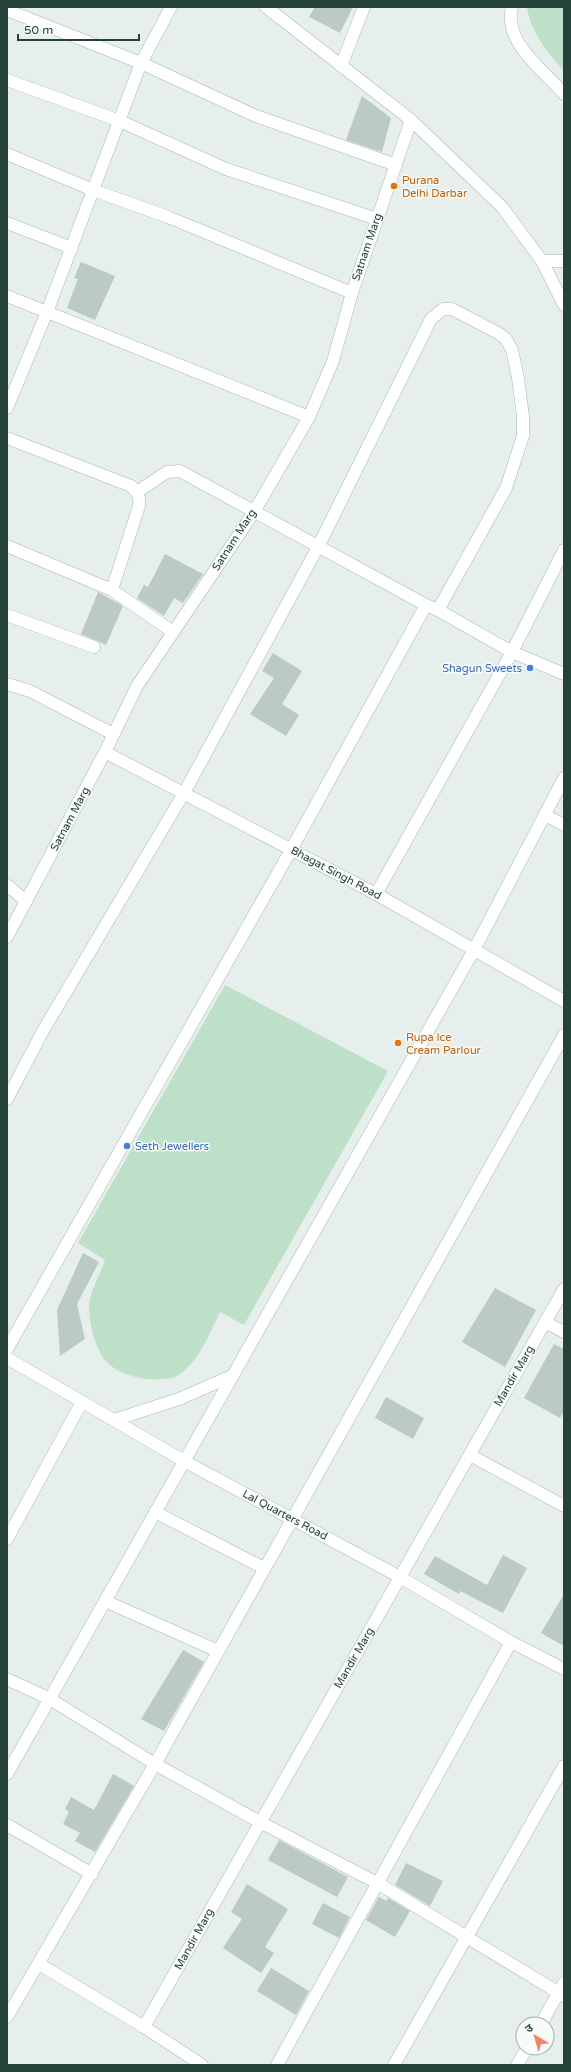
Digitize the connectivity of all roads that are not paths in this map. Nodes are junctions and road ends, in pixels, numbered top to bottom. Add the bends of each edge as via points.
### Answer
1 (170, 7) edge
2 (266, 7) edge
3 (364, 7) edge
4 (512, 7) edge
5 (7, 10) edge
6 (141, 63) junction
7 (341, 66) junction
8 (7, 80) edge
9 (564, 94) edge
10 (411, 120) junction
11 (120, 121) junction
12 (7, 154) edge
13 (396, 165) junction
14 (93, 190) junction
15 (377, 219) junction
16 (7, 223) edge
17 (72, 248) junction
18 (542, 261) junction
19 (564, 261) edge
20 (352, 293) junction
21 (7, 296) edge
22 (564, 305) edge
23 (47, 312) junction
24 (7, 408) edge
25 (309, 417) junction
26 (7, 438) edge
27 (137, 492) junction
28 (254, 512) junction
29 (7, 546) edge
30 (318, 547) junction
31 (564, 550) edge
32 (112, 590) junction
33 (426, 605) junction
34 (438, 610) junction
35 (7, 615) edge
36 (173, 632) junction
37 (94, 647) dead end
38 (512, 652) junction
39 (564, 674) edge
40 (7, 684) edge
41 (113, 734) junction
42 (105, 752) junction
43 (564, 778) edge
44 (184, 794) junction
45 (545, 815) junction
46 (564, 825) edge
47 (291, 850) junction
48 (7, 885) edge
49 (376, 894) junction
50 (26, 901) junction
51 (7, 938) edge
52 (474, 950) junction
53 (564, 1000) edge
54 (564, 1035) edge
55 (7, 1099) edge
56 (564, 1289) edge
57 (546, 1322) junction
58 (564, 1332) edge
59 (7, 1349) edge
60 (7, 1358) edge
61 (232, 1376) junction
62 (82, 1402) junction
63 (114, 1420) junction
64 (470, 1455) junction
65 (184, 1461) junction
66 (564, 1506) edge
67 (155, 1512) junction
68 (292, 1518) junction
69 (7, 1539) edge
70 (264, 1568) junction
71 (400, 1577) junction
72 (105, 1601) junction
73 (511, 1642) junction
74 (218, 1651) junction
75 (564, 1669) edge
76 (7, 1679) edge
77 (50, 1699) junction
78 (155, 1764) junction
79 (564, 1766) edge
80 (7, 1774) edge
81 (260, 1822) junction
82 (7, 1825) edge
83 (92, 1874) junction
84 (379, 1884) junction
85 (467, 1939) junction
86 (39, 1964) junction
87 (562, 1991) edge
88 (546, 2016) edge
89 (7, 2017) edge
90 (144, 2027) junction
91 (522, 2056) edge
92 (202, 2065) edge
93 (277, 2065) edge
94 (394, 2065) edge
95 (517, 2065) edge

1 - 6 street
2 - 7 street
3 - 7 street
4 - 9 street via 510,15 516,39 529,57
5 - 6 street
6 - 11 street
6 - 13 street via 256,116
7 - 10 street
8 - 11 street
10 - 13 street, Satnam Marg
10 - 18 street via 502,207
11 - 14 street
11 - 15 street via 226,169
12 - 14 street
13 - 15 street, Satnam Marg
14 - 17 street
14 - 20 street via 168,217
15 - 20 street, Satnam Marg
16 - 17 street
17 - 23 street
18 - 19 street
18 - 22 street
20 - 25 street, Satnam Marg via 333,361
21 - 23 street
23 - 24 street
23 - 25 street
25 - 28 street, Satnam Marg
26 - 27 street via 131,486
27 - 28 street via 168,472 180,471
27 - 32 street via 140,497 139,506
28 - 30 street
28 - 36 street, Satnam Marg
29 - 32 street
30 - 33 street
30 - 34 street via 431,319 444,309 452,309 478,322 506,340 512,350 518,378 523,436 506,488
30 - 44 street
31 - 38 street
32 - 36 street
33 - 34 street
33 - 47 street
34 - 38 street
35 - 37 street
36 - 41 street, Satnam Marg via 137,686
38 - 39 street
38 - 49 street
40 - 41 street via 30,691
41 - 42 street, Satnam Marg
42 - 44 street, Bhagat Singh Road
42 - 50 street, Satnam Marg
43 - 45 street
44 - 47 street, Bhagat Singh Road
44 - 55 street via 44,1029
45 - 46 street
45 - 52 street
47 - 49 street, Bhagat Singh Road
47 - 59 street
48 - 50 street
49 - 52 street, Bhagat Singh Road
50 - 51 street, Satnam Marg
52 - 53 street, Bhagat Singh Road
52 - 61 street
54 - 68 street
56 - 57 street, Mandir Marg
57 - 58 street
57 - 64 street, Mandir Marg
60 - 62 street, Lal Quarters Road
61 - 63 street via 179,1399
61 - 65 street
62 - 63 street, Lal Quarters Road
62 - 69 street
63 - 65 street, Lal Quarters Road
64 - 66 street
64 - 71 street, Mandir Marg
65 - 67 street
65 - 68 street, Lal Quarters Road
67 - 70 street
67 - 72 street
68 - 70 street
68 - 71 street, Lal Quarters Road
70 - 74 street
71 - 73 street, Lal Quarters Road
71 - 81 street, Mandir Marg
72 - 74 street
72 - 77 street
73 - 75 street, Lal Quarters Road
73 - 84 street
74 - 78 street
76 - 77 street
77 - 78 street
77 - 80 street
78 - 81 street
78 - 83 street
79 - 85 street
81 - 84 street
81 - 90 street, Mandir Marg
82 - 83 street
83 - 86 street
84 - 85 street
84 - 93 street
85 - 87 street
85 - 94 street
86 - 89 street
86 - 90 street
87 - 88 street
90 - 92 street
91 - 95 street

